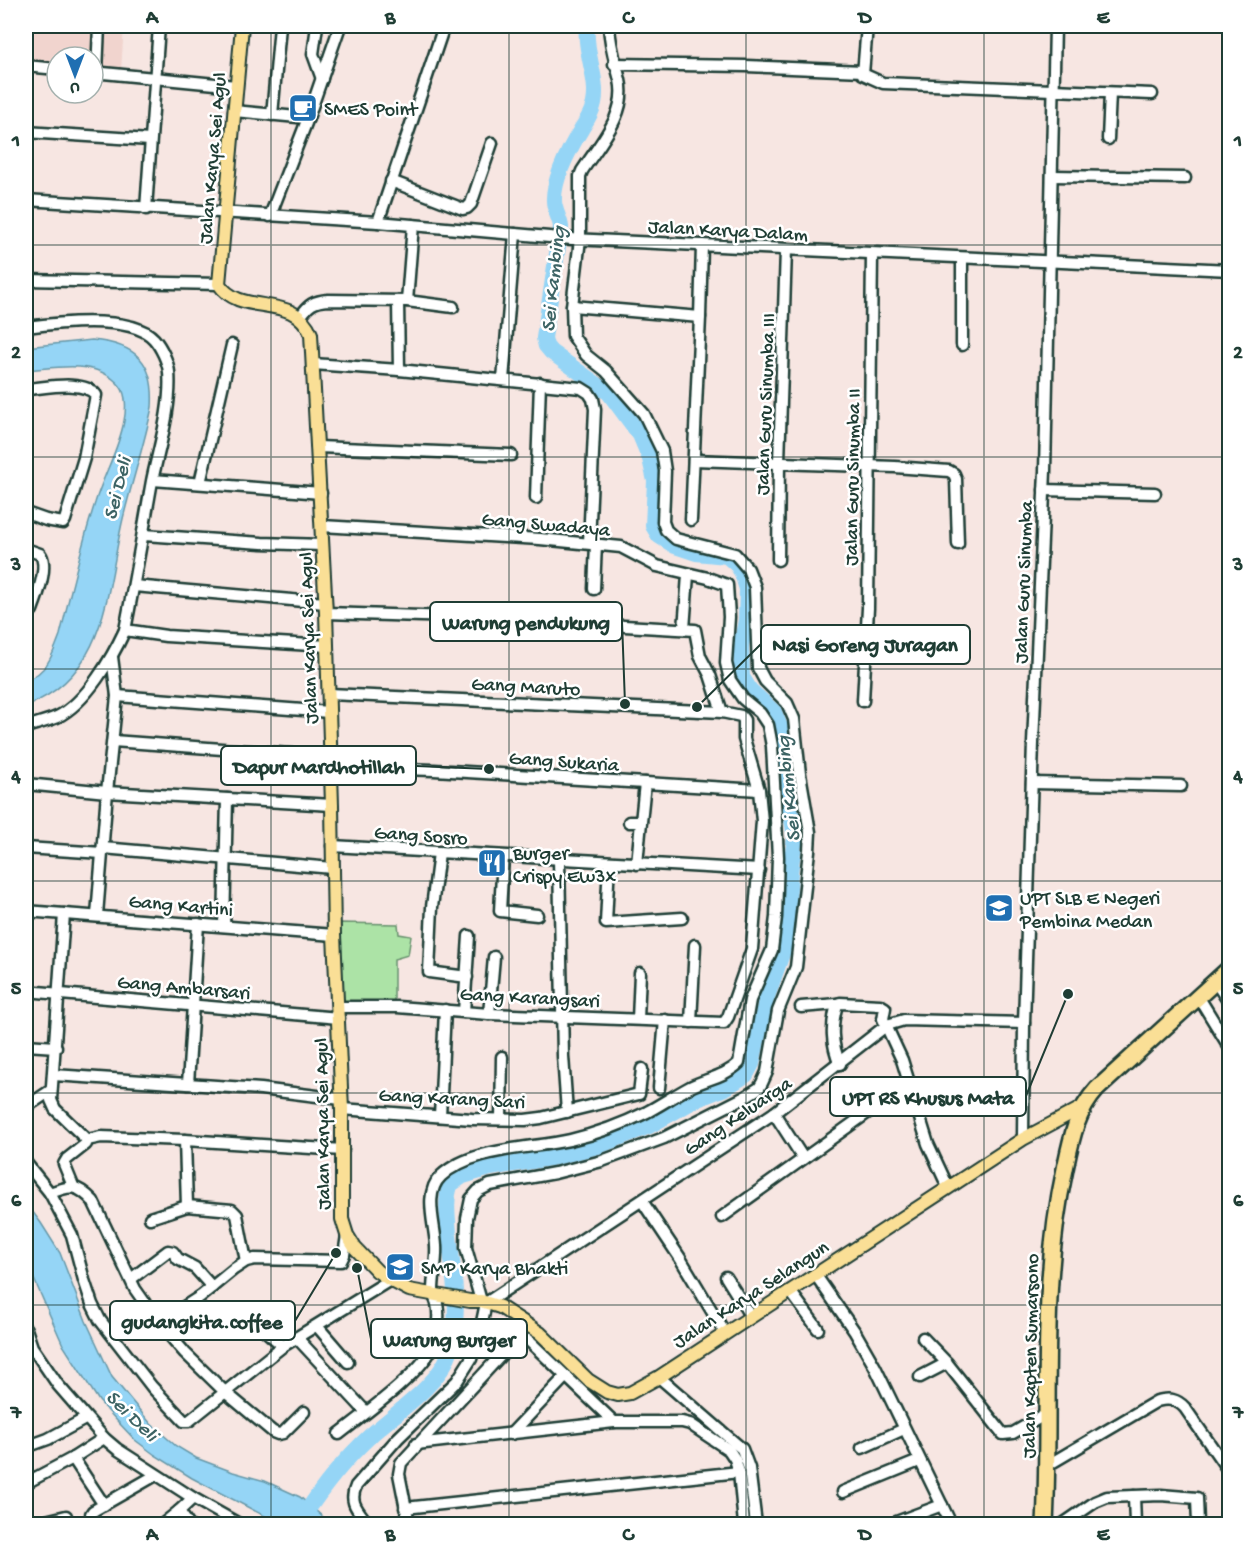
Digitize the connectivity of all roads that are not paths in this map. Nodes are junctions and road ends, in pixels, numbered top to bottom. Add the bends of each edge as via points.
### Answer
1 (99, 26) edge
2 (159, 26) edge
3 (242, 26) edge
4 (280, 26) edge
5 (317, 26) edge
6 (340, 26) edge
7 (444, 26) edge
8 (609, 26) edge
9 (867, 26) edge
10 (1055, 26) edge
11 (97, 45) edge
12 (614, 64) junction
13 (26, 66) edge
14 (45, 68) edge
15 (863, 71) junction
16 (105, 73) edge
17 (156, 78) junction
18 (322, 79) junction
19 (236, 86) junction
20 (1052, 90) junction
21 (1110, 93) junction
22 (1152, 94) dead end
23 (234, 111) junction
24 (272, 115) junction
25 (308, 118) junction
26 (26, 132) edge
27 (1108, 139) dead end
28 (150, 140) junction
29 (492, 143) dead end
30 (1052, 176) junction
31 (1185, 178) dead end
32 (391, 181) junction
33 (26, 200) edge
34 (146, 209) junction
35 (225, 213) junction
36 (270, 216) junction
37 (378, 222) junction
38 (413, 225) junction
39 (514, 234) junction
40 (576, 239) junction
41 (702, 245) junction
42 (786, 250) junction
43 (872, 254) junction
44 (962, 258) junction
45 (1048, 261) junction
46 (1230, 270) edge
47 (26, 280) edge
48 (219, 284) junction
49 (402, 301) junction
50 (572, 306) junction
51 (453, 307) dead end
52 (301, 316) junction
53 (700, 317) junction
54 (26, 327) edge
55 (232, 345) dead end
56 (962, 345) dead end
57 (313, 364) junction
58 (399, 370) junction
59 (503, 380) junction
60 (540, 383) junction
61 (26, 389) edge
62 (318, 447) junction
63 (511, 455) dead end
64 (694, 460) junction
65 (779, 462) junction
66 (868, 466) junction
67 (153, 480) junction
68 (200, 483) junction
69 (1044, 490) junction
70 (321, 493) junction
71 (1155, 493) dead end
72 (536, 498) dead end
73 (26, 513) edge
74 (691, 520) dead end
75 (322, 526) junction
76 (144, 535) junction
77 (592, 544) junction
78 (958, 544) dead end
79 (322, 545) junction
80 (26, 549) edge
81 (778, 560) dead end
82 (688, 575) junction
83 (134, 586) junction
84 (594, 589) dead end
85 (326, 608) junction
86 (26, 611) edge
87 (684, 629) junction
88 (125, 630) junction
89 (327, 646) junction
90 (112, 657) junction
91 (328, 694) junction
92 (117, 696) junction
93 (863, 701) dead end
94 (329, 712) junction
95 (722, 712) junction
96 (26, 727) edge
97 (112, 741) junction
98 (331, 762) junction
99 (645, 783) junction
100 (1032, 783) junction
101 (26, 784) edge
102 (1181, 786) dead end
103 (759, 790) junction
104 (107, 792) junction
105 (227, 799) junction
106 (332, 805) junction
107 (629, 822) dead end
108 (641, 822) junction
109 (332, 846) junction
110 (26, 848) edge
111 (103, 851) junction
112 (439, 853) junction
113 (226, 857) junction
114 (503, 857) junction
115 (559, 860) junction
116 (609, 863) junction
117 (637, 864) junction
118 (332, 868) junction
119 (759, 870) junction
120 (26, 911) edge
121 (64, 914) junction
122 (97, 915) junction
123 (537, 915) dead end
124 (682, 918) dead end
125 (198, 924) junction
126 (224, 926) junction
127 (334, 935) junction
128 (469, 936) dead end
129 (695, 945) dead end
130 (494, 957) dead end
131 (1230, 968) edge
132 (640, 973) dead end
133 (467, 977) junction
134 (1215, 981) junction
135 (26, 991) edge
136 (59, 994) junction
137 (1198, 996) junction
138 (837, 1004) junction
139 (1230, 1004) edge
140 (193, 1005) junction
141 (801, 1007) dead end
142 (445, 1010) junction
143 (464, 1012) junction
144 (339, 1013) junction
145 (489, 1014) junction
146 (562, 1016) junction
147 (638, 1019) junction
148 (665, 1020) junction
149 (691, 1022) junction
150 (1024, 1023) junction
151 (887, 1025) junction
152 (26, 1045) edge
153 (56, 1047) junction
154 (1230, 1048) edge
155 (502, 1056) dead end
156 (840, 1064) junction
157 (642, 1069) dead end
158 (54, 1075) junction
159 (188, 1084) junction
160 (659, 1088) dead end
161 (50, 1091) junction
162 (342, 1104) junction
163 (877, 1106) dead end
164 (26, 1107) edge
165 (1083, 1107) junction
166 (567, 1112) junction
167 (774, 1113) junction
168 (440, 1116) junction
169 (501, 1119) junction
170 (1023, 1139) junction
171 (87, 1140) junction
172 (185, 1140) junction
173 (343, 1150) junction
174 (803, 1158) junction
175 (26, 1163) edge
176 (73, 1186) junction
177 (948, 1187) junction
178 (50, 1193) junction
179 (642, 1201) junction
180 (187, 1206) junction
181 (722, 1217) dead end
182 (150, 1218) dead end
183 (347, 1236) junction
184 (246, 1262) junction
185 (815, 1274) junction
186 (726, 1277) dead end
187 (131, 1279) junction
188 (390, 1280) junction
189 (212, 1287) junction
190 (790, 1291) junction
191 (435, 1294) junction
192 (479, 1302) junction
193 (751, 1317) junction
194 (159, 1323) junction
195 (317, 1326) junction
196 (26, 1329) edge
197 (818, 1329) dead end
198 (219, 1330) dead end
199 (725, 1333) junction
200 (297, 1338) junction
201 (923, 1338) dead end
202 (283, 1346) junction
203 (29, 1348) edge
204 (348, 1362) dead end
205 (946, 1363) junction
206 (566, 1376) junction
207 (659, 1377) junction
208 (920, 1377) dead end
209 (225, 1392) junction
210 (304, 1412) dead end
211 (366, 1412) junction
212 (1048, 1413) junction
213 (85, 1419) junction
214 (614, 1422) junction
215 (904, 1429) junction
216 (339, 1434) dead end
217 (511, 1434) junction
218 (104, 1438) junction
219 (416, 1444) junction
220 (26, 1447) edge
221 (862, 1448) dead end
222 (73, 1458) junction
223 (919, 1461) junction
224 (1048, 1465) junction
225 (739, 1472) junction
226 (1230, 1473) edge
227 (156, 1475) junction
228 (26, 1483) edge
229 (843, 1492) dead end
230 (1134, 1496) junction
231 (193, 1498) junction
232 (104, 1505) junction
233 (942, 1505) junction
234 (405, 1508) junction
235 (179, 1511) junction
236 (66, 1516) dead end
237 (33, 1524) edge
238 (93, 1524) edge
239 (162, 1524) edge
240 (188, 1524) edge
241 (239, 1524) edge
242 (368, 1524) edge
243 (409, 1524) edge
244 (744, 1524) edge
245 (756, 1524) edge
246 (891, 1524) edge
247 (951, 1524) edge
248 (1045, 1524) edge
249 (1063, 1524) edge
250 (1135, 1524) edge
251 (1198, 1524) edge

1 - 11 street
2 - 17 street
3 - 19 main road, Jalan Karya Sei Agul
4 - 24 street
5 - 18 street via 314,54
6 - 18 street
7 - 32 street
8 - 12 street
9 - 15 street
10 - 20 street, Jalan Guru Sinumba
12 - 15 street
12 - 40 street via 622,97 618,115 582,171
13 - 14 street
15 - 20 street via 883,83
16 - 17 street
17 - 19 street
17 - 28 street
18 - 25 street
19 - 23 main road, Jalan Karya Sei Agul
20 - 21 street
20 - 30 street, Jalan Guru Sinumba
21 - 22 street
21 - 27 street
23 - 24 street
23 - 35 main road, Jalan Karya Sei Agul
24 - 25 street
25 - 36 street
26 - 28 street
28 - 34 street
29 - 32 street via 467,208
30 - 31 street
30 - 45 street, Jalan Guru Sinumba
32 - 37 street
33 - 34 street, Jalan Karya Dalam
34 - 35 street, Jalan Karya Dalam
35 - 36 street, Jalan Karya Dalam
35 - 48 main road, Jalan Karya Sei Agul
36 - 37 street, Jalan Karya Dalam
37 - 38 street, Jalan Karya Dalam
38 - 39 street, Jalan Karya Dalam
38 - 49 street
39 - 40 street, Jalan Karya Dalam
39 - 59 street
40 - 41 street, Jalan Karya Dalam
40 - 50 street
41 - 42 street, Jalan Karya Dalam
41 - 53 street
42 - 43 street, Jalan Karya Dalam
42 - 65 street, Jalan Guru Sinumba III
43 - 44 street, Jalan Karya Dalam
43 - 66 street, Jalan Guru Sinumba II
44 - 45 street, Jalan Karya Dalam
44 - 56 street
45 - 46 street, Jalan Karya Dalam
45 - 69 street, Jalan Guru Sinumba
47 - 48 street
48 - 52 main road via 225,293 240,300 287,309
49 - 51 street
49 - 52 street via 317,301 307,306
49 - 58 street
50 - 53 street
50 - 192 street via 577,345 644,414 662,451 666,530 676,538 735,554 752,578 758,668 787,703 794,719 810,832 809,851 796,967 778,1011 759,1088 664,1138 602,1161 490,1185 478,1191 471,1199 467,1218 466,1248
52 - 57 main road, Jalan Karya Sei Agul via 311,334
53 - 64 street
54 - 67 street via 86,321 136,327 154,338 169,371 169,380
55 - 68 street
57 - 58 street
57 - 62 main road, Jalan Karya Sei Agul
58 - 59 street
59 - 60 street
60 - 72 street
60 - 77 street via 581,388 593,399
61 - 73 street via 81,386 96,395 84,458 66,520 57,522
62 - 63 street
62 - 70 main road, Jalan Karya Sei Agul
64 - 65 street
64 - 74 street
65 - 66 street
65 - 81 street, Jalan Guru Sinumba III
66 - 78 street via 945,470 954,474
66 - 93 street, Jalan Guru Sinumba II via 868,608
67 - 68 street
67 - 76 street
68 - 70 street
69 - 71 street
69 - 100 street, Jalan Guru Sinumba
70 - 75 main road, Jalan Karya Sei Agul
75 - 77 street, Gang Swadaya
75 - 79 main road, Jalan Karya Sei Agul
76 - 79 street
76 - 83 street
77 - 82 street, Gang Swadaya via 621,547 657,566
77 - 84 street
79 - 85 main road, Jalan Karya Sei Agul
80 - 86 street via 40,554 45,564 32,610
82 - 87 street
82 - 191 street, Gang Swadaya via 727,585 726,663 730,681 768,724 772,746 778,857 772,950 750,1000 739,1063 733,1070 593,1134 487,1155 449,1169 432,1191
83 - 85 street
83 - 88 street
85 - 87 street
85 - 89 main road, Jalan Karya Sei Agul
87 - 95 street via 697,632 700,656
88 - 89 street
88 - 90 street
89 - 91 main road, Jalan Karya Sei Agul
90 - 92 street
90 - 96 street via 77,702 58,717
91 - 94 main road, Jalan Karya Sei Agul
91 - 95 street, Gang Maruto
92 - 94 street
92 - 97 street
94 - 98 main road, Jalan Karya Sei Agul
95 - 103 street via 743,717 744,739
97 - 98 street, Gang Sukaria
97 - 104 street
98 - 99 street, Gang Sukaria
98 - 106 main road, Jalan Karya Sei Agul
99 - 103 street, Gang Sukaria
99 - 108 street
100 - 102 street
100 - 150 street, Jalan Guru Sinumba
101 - 104 street
103 - 119 street
104 - 105 street
104 - 111 street
105 - 106 street
105 - 113 street
106 - 109 main road, Jalan Karya Sei Agul
107 - 108 street
108 - 117 street
109 - 112 street, Gang Sosro
109 - 118 main road, Jalan Karya Sei Agul
110 - 111 street
111 - 113 street
111 - 122 street
112 - 114 street, Gang Sosro
112 - 133 street via 429,972
113 - 118 street
113 - 126 street
114 - 115 street, Gang Sosro
114 - 123 street via 500,911
115 - 116 street, Gang Sosro
115 - 146 street
116 - 117 street, Gang Sosro
116 - 124 street via 606,923
117 - 119 street, Gang Sosro
118 - 127 main road, Jalan Karya Sei Agul
119 - 149 street, Gang Karangsari via 750,959 728,1017 719,1024
120 - 121 street, Gang Kartini
121 - 122 street, Gang Kartini
121 - 136 street
122 - 125 street, Gang Kartini
125 - 126 street, Gang Kartini
125 - 140 street
126 - 127 street, Gang Kartini
127 - 144 main road, Jalan Karya Sei Agul
128 - 133 street
129 - 149 street
130 - 145 street
131 - 134 highway, Jalan Kapten Sumarsono
132 - 147 street
133 - 143 street
134 - 137 highway, Jalan Kapten Sumarsono
134 - 139 street
135 - 136 street, Gang Ambarsari
136 - 140 street, Gang Ambarsari
136 - 153 street
137 - 154 street
137 - 165 highway, Jalan Kapten Sumarsono via 1097,1089
138 - 141 street
138 - 151 street via 880,1005 885,1008 883,1019
138 - 156 street via 832,1022 833,1048
140 - 144 street, Gang Ambarsari
140 - 159 street
142 - 143 street, Gang Karangsari
142 - 144 street, Gang Karangsari via 397,1007
142 - 168 street
143 - 145 street, Gang Karangsari
144 - 162 main road, Jalan Karya Sei Agul
145 - 146 street, Gang Karangsari
146 - 147 street, Gang Karangsari
146 - 166 street
147 - 148 street, Gang Karangsari
148 - 149 street, Gang Karangsari
148 - 160 street
150 - 151 street via 904,1020
150 - 170 street, Jalan Guru Sinumba
151 - 156 street, Gang Keluarga
151 - 177 street via 928,1144
152 - 153 street
153 - 158 street
155 - 169 street
156 - 167 street, Gang Keluarga
157 - 166 street, Gang Karang Sari via 639,1094
158 - 159 street, Gang Karang Sari
158 - 161 street
159 - 162 street, Gang Karang Sari via 261,1089
161 - 164 street
161 - 171 street via 55,1109
162 - 168 street, Gang Karang Sari
162 - 173 main road, Jalan Karya Sei Agul
163 - 174 street
165 - 170 main road, Jalan Karya Selangun
165 - 212 highway, Jalan Kapten Sumarsono via 1068,1157 1054,1234 1049,1281
166 - 169 street, Gang Karang Sari via 541,1118
167 - 174 street
167 - 179 street, Gang Keluarga
168 - 169 street, Gang Karang Sari
170 - 177 main road, Jalan Karya Selangun
171 - 172 street
171 - 176 street via 64,1164
172 - 173 street
172 - 180 street
173 - 183 main road, Jalan Karya Sei Agul via 342,1219
174 - 181 street
175 - 178 street
176 - 178 street
176 - 187 street via 93,1201
177 - 185 main road, Jalan Karya Selangun
178 - 209 street via 72,1235 100,1320 152,1387 187,1421
179 - 192 street, Gang Keluarga
179 - 199 street
180 - 182 street
180 - 184 street via 235,1212
183 - 184 street via 340,1261
183 - 188 main road, Jalan Karya Sei Agul via 364,1259
184 - 189 street
185 - 190 main road, Jalan Karya Selangun
185 - 215 street via 855,1332
186 - 193 street
187 - 189 street via 168,1251 195,1268
187 - 194 street
188 - 191 main road, Jalan Karya Sei Agul via 409,1290
188 - 195 street
189 - 194 street
190 - 193 main road, Jalan Karya Selangun
190 - 197 street
191 - 192 main road, Jalan Karya Selangun
191 - 211 street via 438,1315 434,1345 399,1385
192 - 207 main road, Jalan Karya Selangun via 500,1307 540,1333 588,1380 607,1392 630,1393
192 - 242 street via 471,1359 457,1381 398,1438 356,1486 353,1501
193 - 199 main road, Jalan Karya Selangun
194 - 209 street
195 - 200 street
195 - 204 street
196 - 203 street
198 - 202 street via 248,1316
199 - 207 main road, Jalan Karya Selangun
200 - 202 street
200 - 211 street
201 - 205 street
202 - 209 street
203 - 213 street
205 - 208 street
205 - 212 street via 1003,1434 1013,1433
206 - 214 street
206 - 217 street
206 - 219 street via 528,1340 515,1340
207 - 245 street via 742,1449
209 - 210 street via 278,1434
211 - 216 street
212 - 224 highway, Jalan Kapten Sumarsono
213 - 218 street
213 - 220 street
214 - 217 street
214 - 225 street via 690,1424 729,1450
215 - 221 street
215 - 223 street
217 - 219 street
218 - 222 street
218 - 227 street
219 - 234 street via 400,1463
222 - 228 street
222 - 232 street
223 - 229 street
223 - 233 street
224 - 226 street via 1157,1401 1169,1400 1180,1402
224 - 248 highway, Jalan Kapten Sumarsono
225 - 234 street
225 - 244 street
227 - 231 street
227 - 232 street
230 - 249 street via 1103,1498
230 - 250 street
230 - 251 street via 1196,1497
231 - 235 street
231 - 241 street
232 - 238 street via 92,1512
233 - 246 street
233 - 247 street
234 - 243 street
235 - 239 street
235 - 240 street
236 - 237 street

